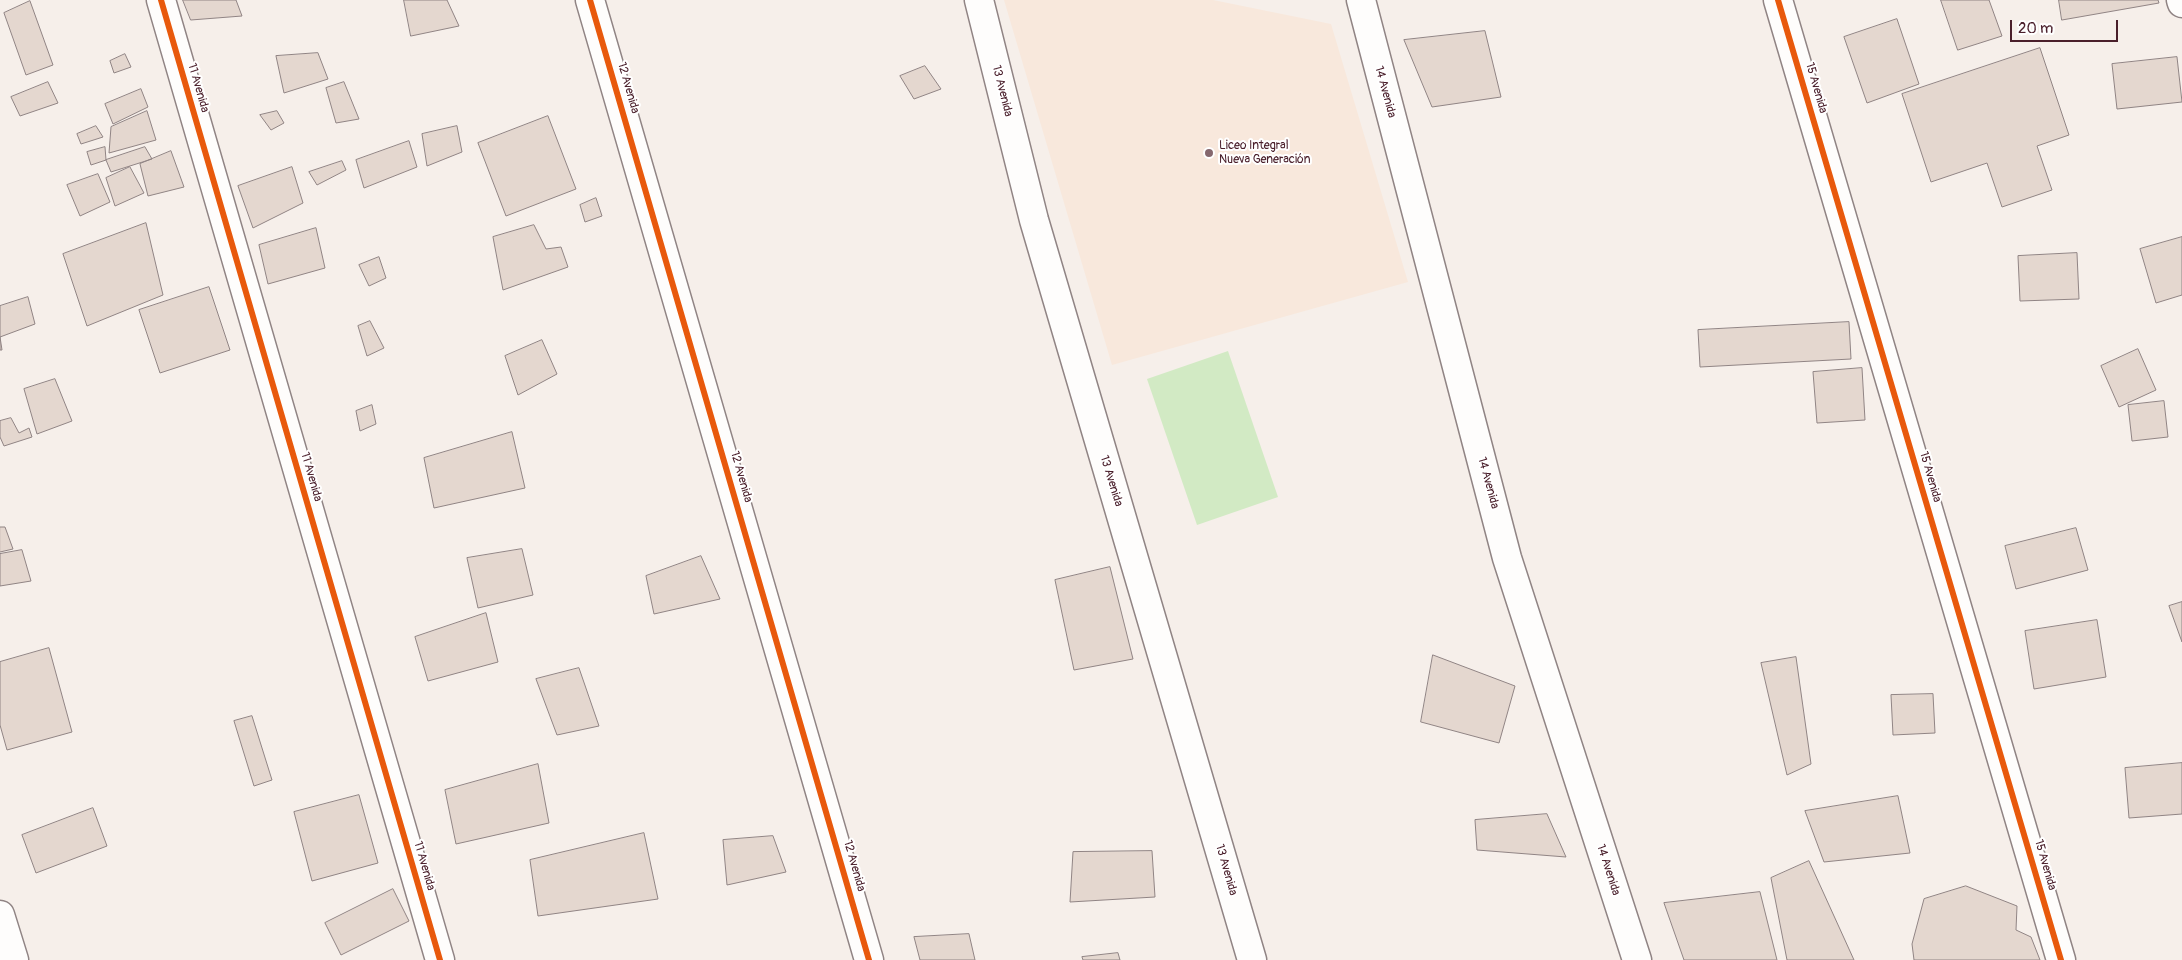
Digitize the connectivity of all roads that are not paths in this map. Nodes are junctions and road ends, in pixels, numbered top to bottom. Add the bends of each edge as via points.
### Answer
1 (161, 0) edge
2 (590, 0) edge
3 (979, 0) edge
4 (1361, 0) edge
5 (1778, 0) edge
6 (0, 915) edge
7 (14, 960) edge
8 (440, 960) edge
9 (869, 960) edge
10 (1252, 960) edge
11 (1637, 960) edge
12 (2061, 960) edge

1 - 8 street, 11 Avenida
2 - 9 street, 12 Avenida
3 - 10 street, 13 Avenida via 1034,220
4 - 11 street, 14 Avenida via 1507,558
5 - 12 street, 15 Avenida
6 - 7 street

